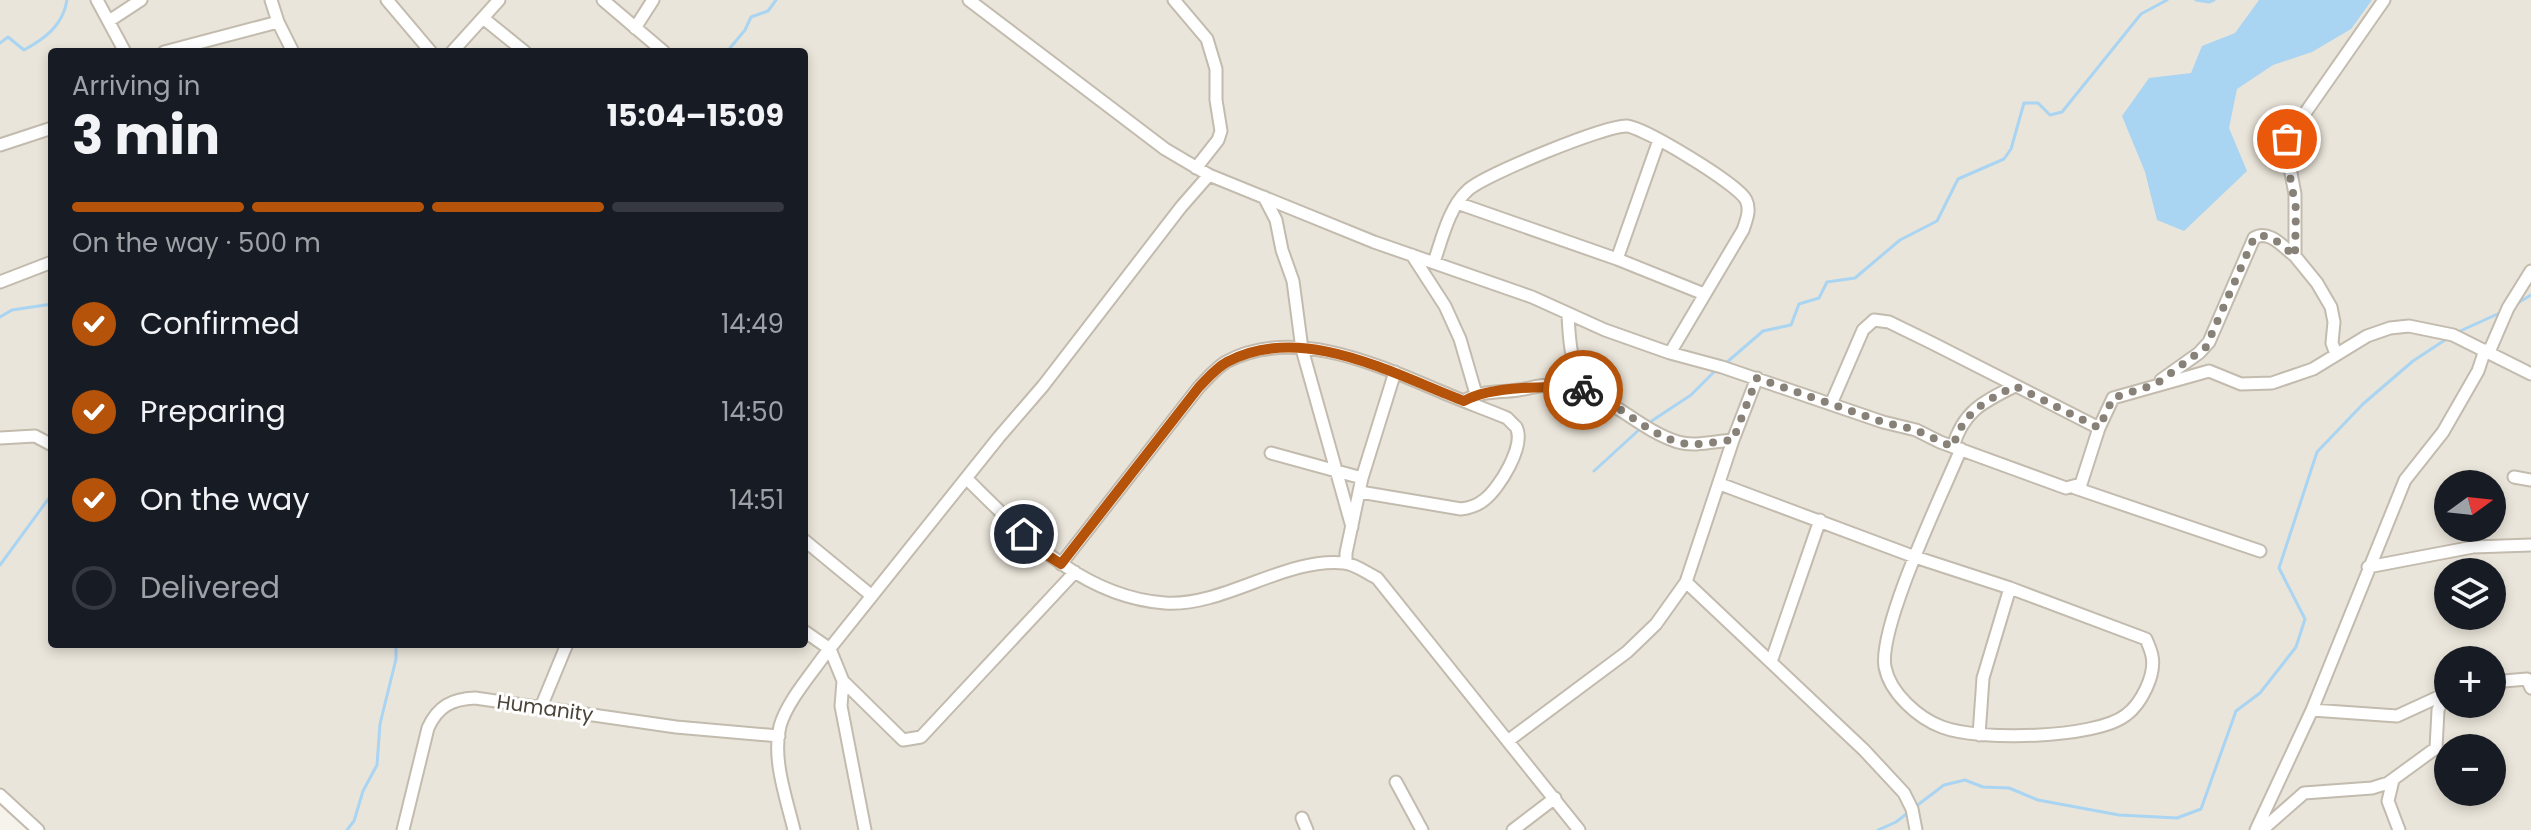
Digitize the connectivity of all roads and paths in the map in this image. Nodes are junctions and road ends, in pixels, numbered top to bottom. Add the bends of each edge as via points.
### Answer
1 (97, 0) edge
2 (141, 0) edge
3 (271, 0) edge
4 (387, 0) edge
5 (499, 0) edge
6 (603, 0) edge
7 (653, 0) edge
8 (969, 0) edge
9 (1174, 0) edge
10 (2384, 0) edge
11 (483, 18) junction
12 (109, 21) junction
13 (278, 22) junction
14 (635, 28) junction
15 (123, 48) edge
16 (179, 48) edge
17 (291, 48) edge
18 (428, 48) edge
19 (456, 48) edge
20 (520, 48) edge
21 (659, 48) edge
22 (48, 129) edge
23 (1659, 140) junction
24 (0, 145) edge
25 (1196, 168) junction
26 (1209, 175) junction
27 (1264, 197) junction
28 (1457, 203) junction
29 (1412, 255) junction
30 (2295, 256) junction
31 (1617, 259) junction
32 (1434, 262) junction
33 (48, 264) edge
34 (2531, 271) edge
35 (0, 282) edge
36 (1704, 294) junction
37 (1568, 315) junction
38 (1302, 349) junction
39 (2487, 351) junction
40 (1670, 353) junction
41 (2336, 354) junction
42 (2531, 363) edge
43 (2514, 366) junction
44 (1395, 372) junction
45 (2531, 374) edge
46 (1757, 378) junction
47 (2156, 384) junction
48 (2015, 386) junction
49 (1591, 393) junction
50 (1476, 394) junction
51 (1464, 401) junction
52 (1831, 404) junction
53 (2099, 428) junction
54 (0, 438) edge
55 (1733, 440) junction
56 (48, 443) edge
57 (1957, 448) junction
58 (1271, 453) dead end
59 (1336, 470) junction
60 (2514, 477) dead end
61 (1362, 478) junction
62 (967, 479) junction
63 (2531, 480) edge
64 (1720, 484) junction
65 (2075, 488) junction
66 (1360, 492) junction
67 (1820, 520) junction
68 (1352, 527) junction
69 (808, 543) edge
70 (2531, 545) edge
71 (2260, 551) dead end
72 (1915, 557) junction
73 (1346, 563) junction
74 (1061, 564) junction
75 (2368, 567) junction
76 (1075, 572) junction
77 (1686, 582) junction
78 (2010, 588) junction
79 (872, 596) junction
80 (808, 634) edge
81 (565, 648) edge
82 (830, 649) junction
83 (1771, 662) junction
84 (843, 681) junction
85 (2506, 681) edge
86 (2531, 688) edge
87 (2434, 699) edge
88 (541, 707) junction
89 (2312, 710) junction
90 (2438, 718) edge
91 (1979, 735) junction
92 (779, 736) junction
93 (1509, 740) junction
94 (2393, 780) junction
95 (1396, 782) dead end
96 (0, 795) edge
97 (1555, 798) junction
98 (1302, 818) dead end
99 (2263, 829) edge
100 (38, 830) edge
101 (403, 830) edge
102 (794, 830) edge
103 (865, 830) edge
104 (1307, 830) edge
105 (1422, 830) edge
106 (1513, 830) edge
107 (1579, 830) edge
108 (1916, 830) edge
109 (2399, 830) edge

1 - 12 street
2 - 12 street
3 - 13 street
4 - 18 street
5 - 11 street
6 - 14 street
7 - 14 street
8 - 25 street
9 - 25 street via 1207,39 1216,69 1221,131
10 - 30 street via 2287,139 2296,209
11 - 19 street
11 - 20 street
12 - 15 street
13 - 16 street
13 - 17 street
14 - 21 street
22 - 24 street
23 - 28 street via 1638,128 1606,130 1495,173 1468,189
23 - 31 street
23 - 36 street via 1747,202 1743,230
25 - 26 street
26 - 27 street
26 - 62 street
27 - 29 street
27 - 38 street via 1293,281
28 - 31 street
28 - 32 street
29 - 32 street
29 - 50 street via 1445,306
30 - 41 street via 2331,307
30 - 47 street via 2267,235 2254,238 2209,342
31 - 36 street
32 - 37 street
33 - 35 street
34 - 39 street
36 - 40 street
37 - 40 street
37 - 49 street via 1574,368
38 - 44 street
38 - 59 street
38 - 74 street via 1264,350 1224,363 1199,387
39 - 41 street via 2453,335 2409,326 2367,336
39 - 43 street
39 - 75 street via 2443,432 2410,472
40 - 46 street
41 - 47 street via 2313,369 2272,383 2241,384 2209,371
42 - 43 street
43 - 45 street
44 - 51 street
44 - 61 street
46 - 52 street
46 - 55 street
47 - 53 street via 2113,398
48 - 52 street via 1889,322 1874,320 1863,330
48 - 53 street
48 - 57 street via 1973,410 1958,428
49 - 50 street via 1550,385
49 - 55 street via 1680,443
50 - 51 street
51 - 66 street via 1507,418 1519,437 1507,470 1486,499 1461,509
52 - 57 street
53 - 65 street via 2081,484
54 - 56 street via 35,436
55 - 64 street
57 - 65 street
57 - 72 street
58 - 59 street
59 - 61 street
59 - 68 street
60 - 63 street
61 - 66 street
62 - 74 street
62 - 79 street
64 - 67 street
64 - 77 street
65 - 71 street
66 - 68 street
67 - 72 street
67 - 83 street
68 - 73 street
69 - 79 street
70 - 75 street via 2473,547
72 - 78 street
72 - 91 street via 1888,636 1885,666 1894,689 1920,715 1942,727
73 - 76 street via 1311,566 1199,599 1164,603 1127,595
73 - 93 street via 1387,588
74 - 76 street
75 - 89 street
76 - 84 street via 921,737 903,740
77 - 83 street
77 - 93 street via 1656,624 1627,652
78 - 91 street via 1983,678
78 - 91 street via 2146,639 2153,657 2151,675 2127,715 2107,726
79 - 82 street
80 - 82 street
81 - 88 street
82 - 84 street
82 - 92 street via 792,704
83 - 108 street via 1904,793
84 - 103 street via 841,706
85 - 86 street via 2527,679
87 - 89 street via 2397,716
88 - 92 street, Humanity
88 - 101 street, Humanity via 475,698 444,705 428,728
89 - 99 street
90 - 94 street via 2436,748
92 - 102 street via 781,779
93 - 97 street
94 - 99 street via 2372,788 2304,793
94 - 109 street via 2388,801
95 - 105 street
96 - 100 street
97 - 106 street
97 - 107 street
98 - 104 street

